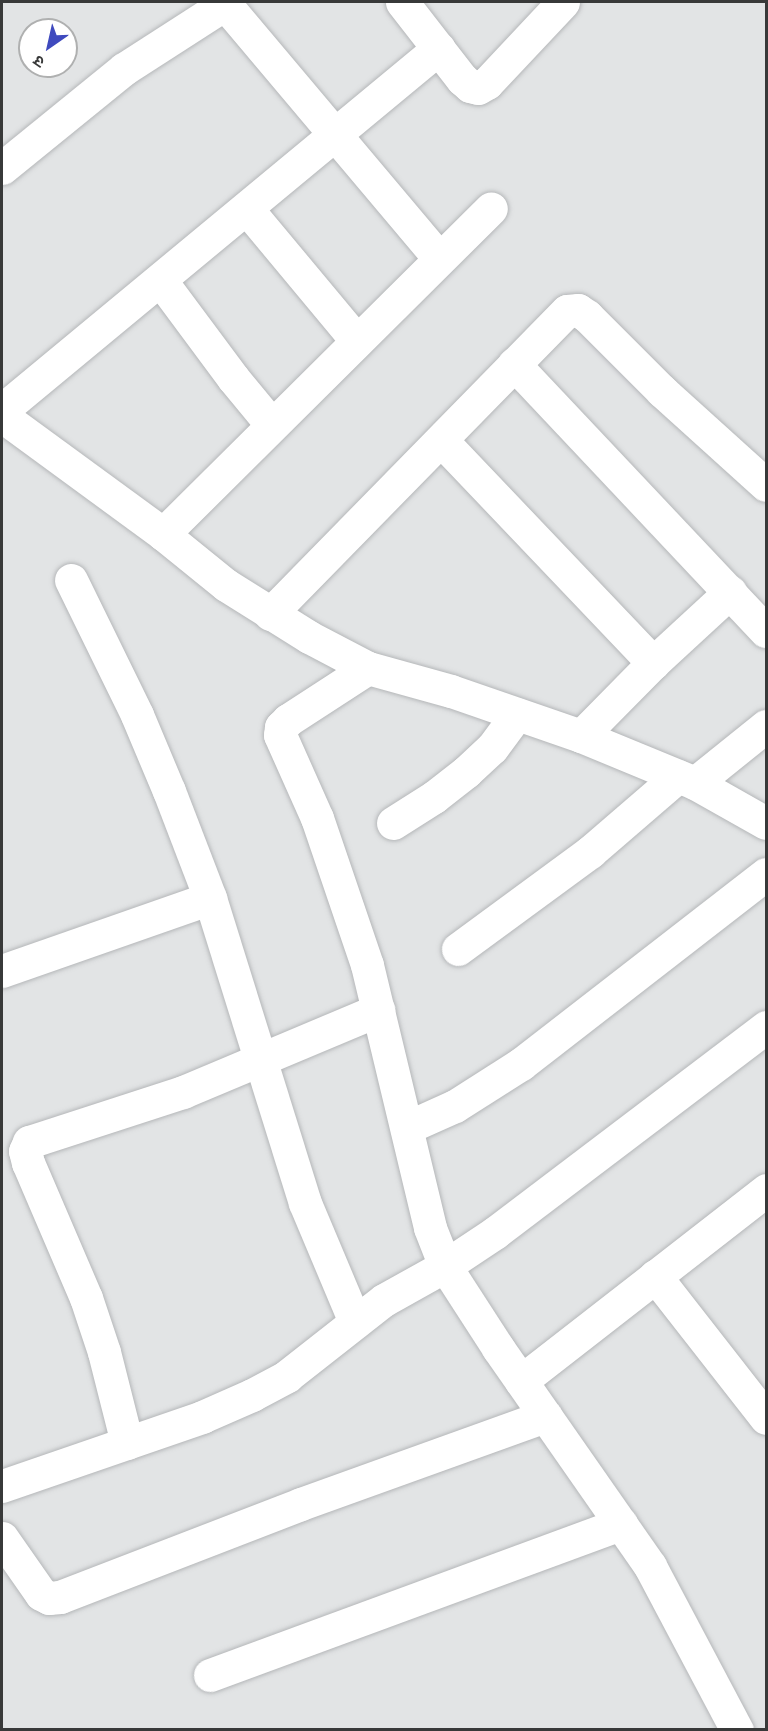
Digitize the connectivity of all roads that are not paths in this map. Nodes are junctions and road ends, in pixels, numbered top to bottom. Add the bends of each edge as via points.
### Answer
1 (402, 2) edge
2 (563, 2) edge
3 (226, 3) edge
4 (439, 48) junction
5 (335, 135) junction
6 (2, 168) edge
7 (491, 208) dead end
8 (247, 209) junction
9 (439, 258) junction
10 (161, 280) junction
11 (356, 340) junction
12 (514, 364) junction
13 (2, 410) edge
14 (2, 416) edge
15 (271, 424) junction
16 (441, 440) junction
17 (766, 485) edge
18 (163, 534) junction
19 (71, 580) dead end
20 (730, 592) junction
21 (270, 614) junction
22 (766, 631) edge
23 (652, 663) junction
24 (368, 668) junction
25 (518, 714) junction
26 (766, 726) edge
27 (581, 736) junction
28 (687, 780) junction
29 (393, 823) dead end
30 (766, 823) edge
31 (766, 874) edge
32 (210, 898) junction
33 (458, 949) dead end
34 (2, 971) edge
35 (378, 1010) junction
36 (766, 1027) edge
37 (262, 1059) junction
38 (408, 1127) junction
39 (766, 1190) edge
40 (445, 1266) junction
41 (655, 1276) junction
42 (355, 1322) junction
43 (521, 1381) junction
44 (546, 1416) junction
45 (766, 1418) edge
46 (127, 1443) junction
47 (2, 1486) edge
48 (621, 1524) junction
49 (2, 1538) edge
50 (210, 1675) dead end
51 (737, 1730) edge

1 - 4 street
2 - 4 street via 478,88 462,79
3 - 5 street
3 - 6 street via 124,69
4 - 5 street
5 - 8 street
5 - 9 street
7 - 9 street
8 - 10 street
8 - 11 street
9 - 11 street
10 - 13 street
10 - 15 street
11 - 15 street
12 - 16 street
12 - 17 street via 567,311 578,310
12 - 20 street
14 - 18 street
15 - 18 street
16 - 21 street
16 - 23 street
18 - 21 street via 226,585
19 - 32 street via 137,715
20 - 22 street
20 - 23 street
21 - 24 street
23 - 27 street
24 - 25 street
24 - 35 street via 288,720 280,735 316,818 368,965
25 - 27 street
25 - 29 street via 492,748 466,771
26 - 28 street
27 - 28 street
28 - 30 street
28 - 33 street
31 - 38 street via 521,1064 455,1106
32 - 34 street
32 - 37 street
35 - 37 street
35 - 38 street
36 - 40 street via 606,1151
37 - 42 street via 305,1203
37 - 46 street via 173,1095 39,1138 29,1143 26,1151 93,1319
38 - 40 street via 429,1228
39 - 41 street
40 - 42 street via 384,1300
40 - 43 street
41 - 43 street
41 - 45 street
42 - 46 street via 287,1376 252,1395
43 - 44 street
44 - 48 street
44 - 49 street via 301,1504 60,1597 49,1599 41,1594
46 - 47 street
48 - 50 street
48 - 51 street via 650,1566

